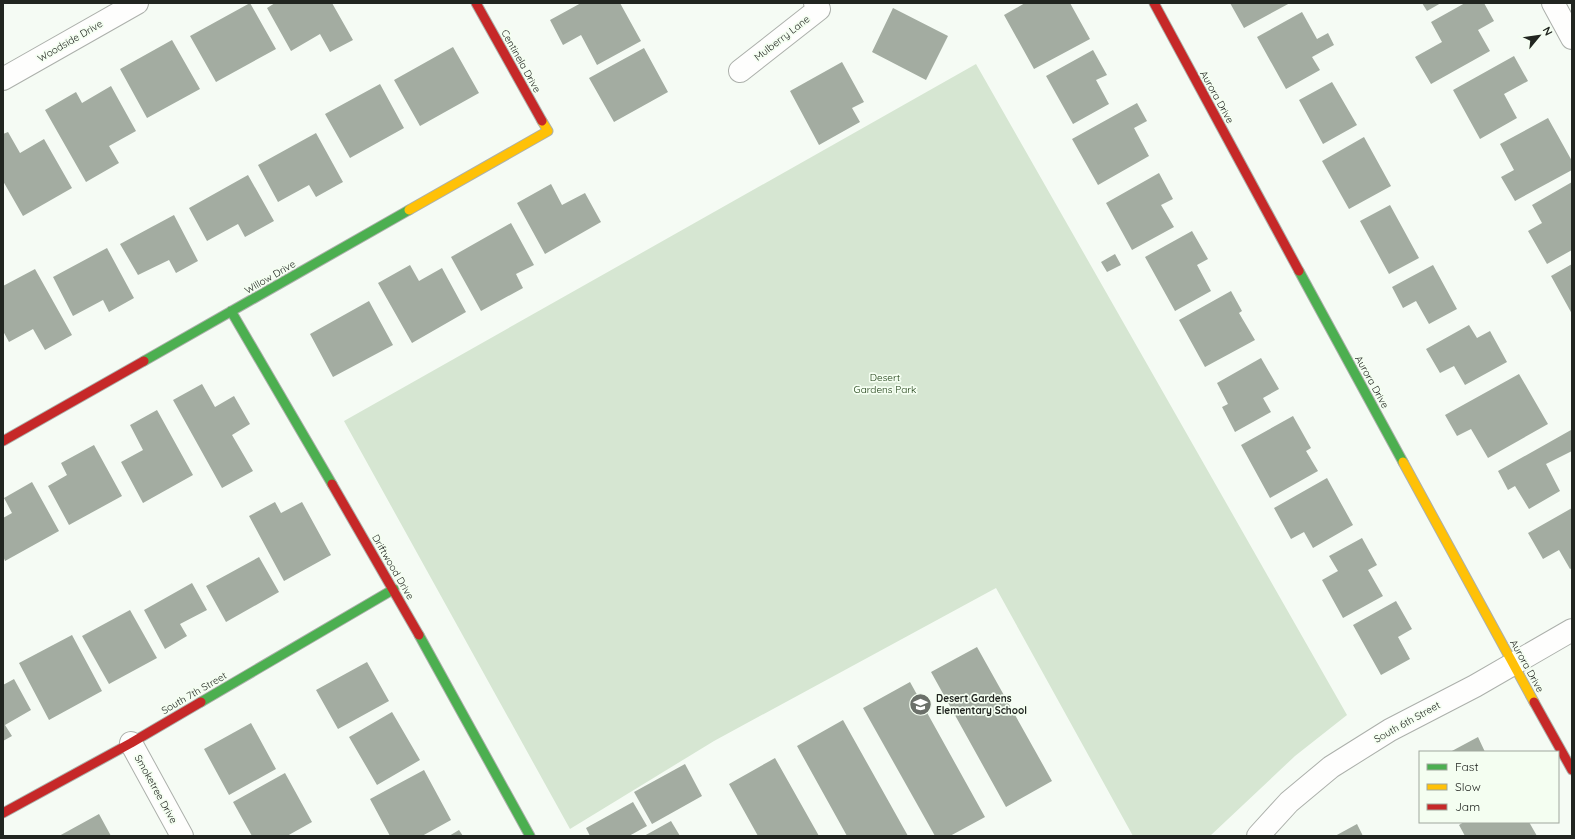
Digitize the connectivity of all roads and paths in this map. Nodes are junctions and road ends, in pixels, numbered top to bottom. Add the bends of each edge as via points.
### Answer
1 (137, 3) edge
2 (476, 3) edge
3 (815, 3) edge
4 (1154, 3) edge
5 (1553, 3) edge
6 (1572, 38) edge
7 (740, 71) dead end
8 (3, 79) edge
9 (548, 131) joint
10 (231, 312) junction
11 (3, 441) edge
12 (394, 590) junction
13 (1572, 630) edge
14 (1513, 664) junction
15 (131, 743) junction
16 (1572, 770) edge
17 (3, 813) edge
18 (182, 836) edge
19 (530, 836) edge
20 (1258, 836) edge

1 - 8 street, Woodside Drive
2 - 9 street, Centinela Drive
3 - 7 street, Mulberry Lane via 819,9
4 - 14 street, Aurora Drive
5 - 6 street
9 - 10 street, Willow Drive
10 - 11 street, Willow Drive
10 - 12 street, Driftwood Drive
12 - 15 street, South 7th Street
12 - 19 street, Driftwood Drive
13 - 14 street, South 6th Street
14 - 16 street, Aurora Drive
14 - 20 street, South 6th Street via 1390,730 1331,767 1289,802
15 - 17 street, South 7th Street
15 - 18 street, Smoketree Drive

